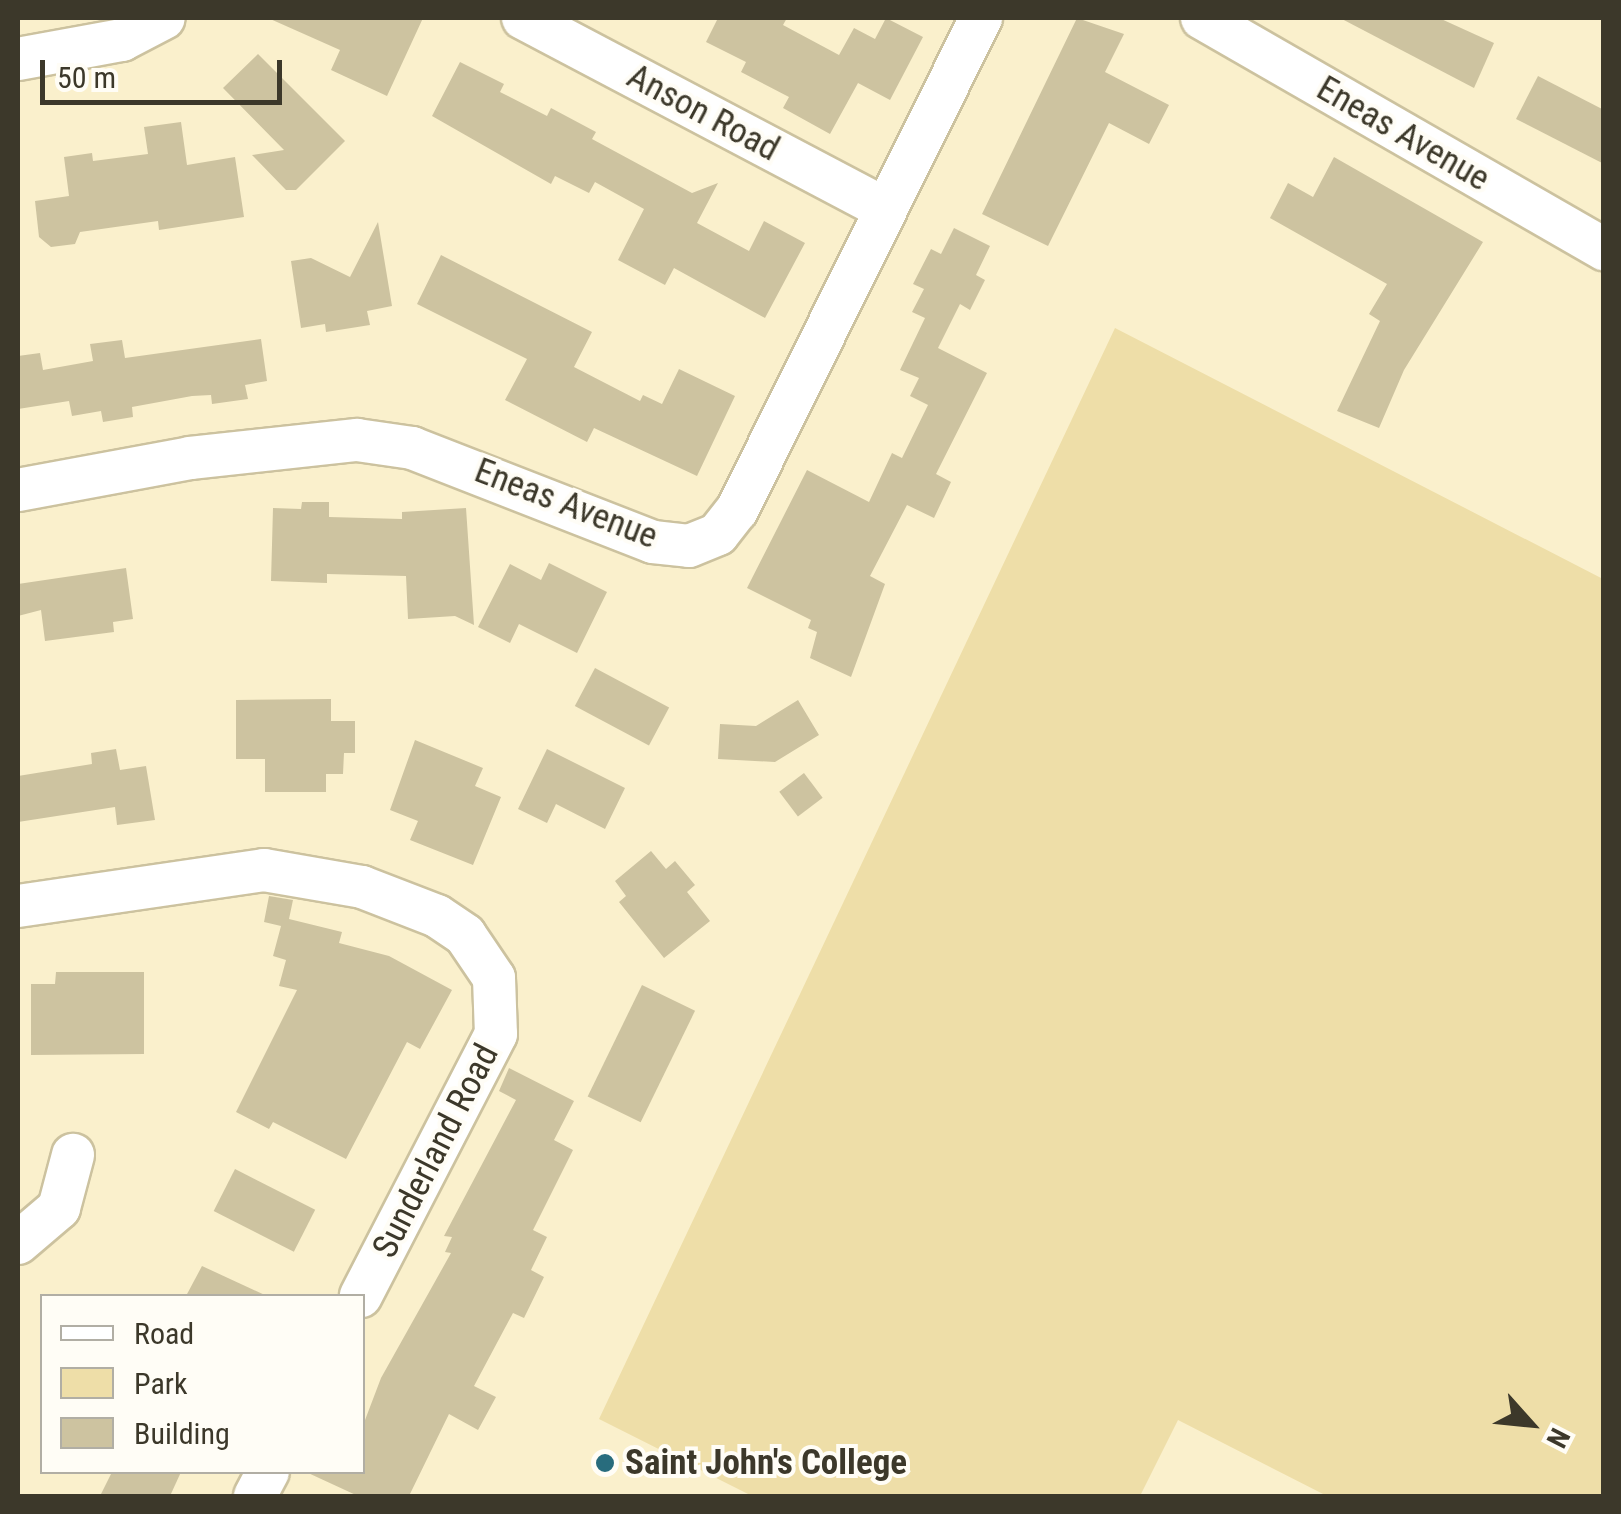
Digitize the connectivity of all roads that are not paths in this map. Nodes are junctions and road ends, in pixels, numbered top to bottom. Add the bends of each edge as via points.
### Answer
1 (164, 18) edge
2 (523, 18) edge
3 (981, 18) edge
4 (1202, 18) edge
5 (1257, 31) edge
6 (18, 59) edge
7 (884, 208) junction
8 (1604, 249) edge
9 (18, 490) edge
10 (18, 906) edge
11 (73, 1155) dead end
12 (18, 1243) edge
13 (362, 1294) edge
14 (267, 1474) edge
15 (255, 1496) edge

1 - 6 street via 122,40
2 - 7 street, Anson Road
3 - 7 street, Eneas Avenue
4 - 5 street, Eneas Avenue
5 - 8 street, Eneas Avenue
7 - 9 street, Eneas Avenue via 737,510 718,534 689,546 652,542 412,448 357,440 190,458
10 - 13 street, Sunderland Road via 264,870 362,887 465,935 494,978 496,1034
11 - 12 street via 59,1208
14 - 15 street

